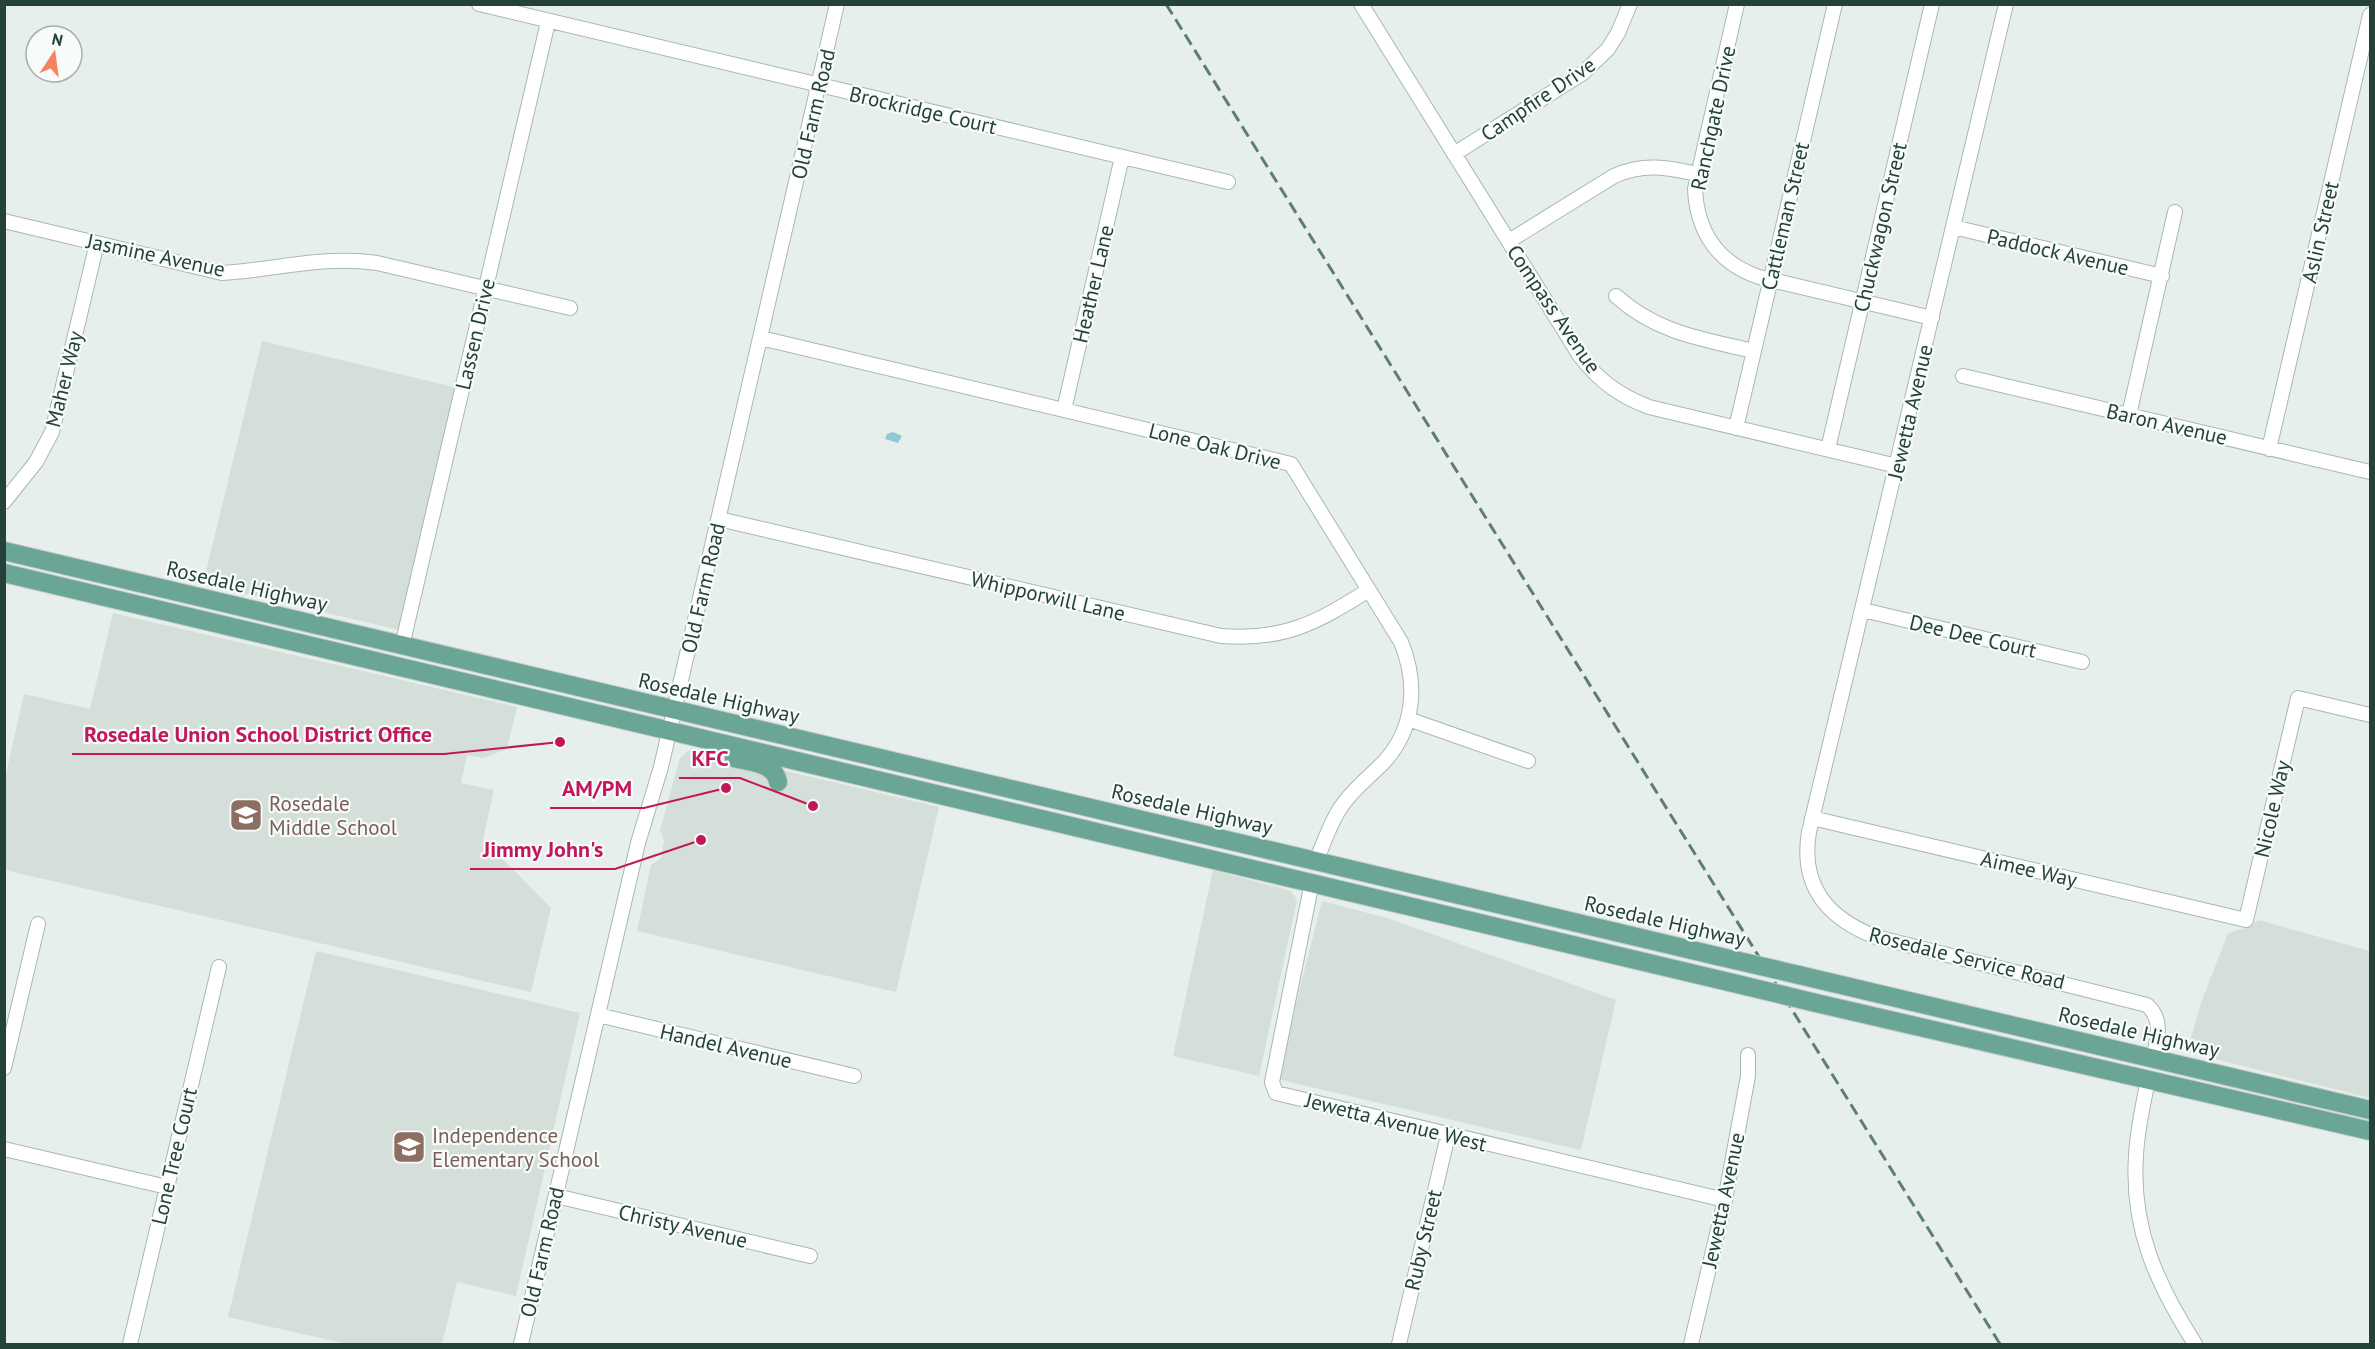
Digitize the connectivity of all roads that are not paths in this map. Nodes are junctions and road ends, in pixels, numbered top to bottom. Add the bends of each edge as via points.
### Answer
1 (479, 4) edge
2 (837, 4) edge
3 (1361, 4) edge
4 (1630, 4) edge
5 (1737, 4) edge
6 (1835, 4) edge
7 (1932, 4) edge
8 (2006, 4) edge
9 (2370, 15) edge
10 (548, 22) junction
11 (820, 86) junction
12 (1454, 154) junction
13 (1122, 158) junction
14 (1697, 174) junction
15 (1228, 182) dead end
16 (2175, 212) dead end
17 (4, 221) edge
18 (1953, 227) junction
19 (1509, 242) junction
20 (97, 243) junction
21 (2162, 276) junction
22 (1770, 280) junction
23 (486, 288) junction
24 (1616, 297) dead end
25 (1863, 302) junction
26 (570, 308) dead end
27 (1932, 318) junction
28 (761, 338) junction
29 (1753, 351) junction
30 (1963, 376) dead end
31 (1064, 410) junction
32 (2129, 415) junction
33 (1736, 428) junction
34 (2269, 448) junction
35 (1828, 450) junction
36 (1897, 466) junction
37 (2370, 472) edge
38 (4, 502) edge
39 (719, 519) junction
40 (4, 551) edge
41 (4, 573) edge
42 (1370, 590) junction
43 (1863, 610) junction
44 (402, 646) junction
45 (2082, 662) dead end
46 (385, 663) junction
47 (498, 669) junction
48 (674, 710) junction
49 (2370, 715) edge
50 (1408, 719) junction
51 (670, 731) junction
52 (693, 736) junction
53 (1528, 761) dead end
54 (866, 777) junction
55 (778, 782) dead end
56 (1020, 792) junction
57 (1812, 818) junction
58 (1172, 849) junction
59 (1316, 861) junction
60 (1312, 882) junction
61 (1546, 917) junction
62 (2246, 920) joint
63 (38, 924) dead end
64 (219, 967) dead end
65 (598, 1016) junction
66 (1941, 1033) junction
67 (1748, 1055) dead end
68 (2153, 1059) junction
69 (4, 1068) edge
70 (854, 1076) dead end
71 (2148, 1080) junction
72 (2282, 1089) junction
73 (2370, 1110) edge
74 (2370, 1131) edge
75 (1448, 1135) junction
76 (4, 1149) edge
77 (167, 1187) junction
78 (556, 1196) junction
79 (1725, 1200) junction
80 (810, 1256) dead end
81 (130, 1344) edge
82 (521, 1344) edge
83 (1399, 1344) edge
84 (1691, 1344) edge
85 (2195, 1344) edge

1 - 10 street, Brockridge Court
2 - 11 street, Old Farm Road
3 - 12 street, Compass Avenue
4 - 12 street, Campfire Drive via 1608,48 1583,73
5 - 14 street, Ranchgate Drive
6 - 22 street, Cattleman Street
7 - 25 street, Chuckwagon Street
8 - 18 street, Jewetta Avenue
9 - 34 street, Aslin Street
10 - 11 street, Brockridge Court
10 - 23 street, Lassen Drive
11 - 13 street, Brockridge Court
11 - 28 street, Old Farm Road
12 - 19 street, Compass Avenue
13 - 15 street, Brockridge Court
13 - 31 street, Heather Lane
14 - 19 street via 1654,166 1626,171
14 - 22 street, Ranchgate Drive via 1695,197 1699,219 1712,246 1734,266
16 - 21 street
17 - 20 street, Jasmine Avenue
18 - 21 street, Paddock Avenue
18 - 27 street, Jewetta Avenue
19 - 33 street, Compass Avenue via 1580,356 1603,381 1649,407
20 - 23 street, Jasmine Avenue via 222,273 353,259
20 - 38 street, Maher Way via 51,432 36,462
21 - 32 street
22 - 25 street, Ranchgate Drive
22 - 29 street, Cattleman Street
23 - 26 street, Jasmine Avenue
23 - 44 street, Lassen Drive
24 - 29 street via 1660,326
25 - 27 street, Ranchgate Drive
25 - 35 street, Chuckwagon Street
27 - 36 street, Jewetta Avenue
28 - 31 street, Lone Oak Drive
28 - 39 street, Old Farm Road
29 - 33 street, Cattleman Street
30 - 32 street, Baron Avenue
31 - 42 street, Lone Oak Drive via 1291,464
32 - 34 street, Baron Avenue
33 - 35 street, Compass Avenue
34 - 37 street, Baron Avenue
35 - 36 street, Compass Avenue
36 - 43 street, Jewetta Avenue
39 - 42 street, Whipporwill Lane via 1221,636 1289,632 1325,617
39 - 48 street, Old Farm Road
40 - 44 main road, Rosedale Highway
41 - 46 main road, Rosedale Highway
42 - 50 street, Lone Oak Drive via 1407,656 1412,689
43 - 45 street, Dee Dee Court
43 - 57 street, Jewetta Avenue
44 - 47 main road, Rosedale Highway
46 - 47 main road via 402,656 455,667
46 - 51 main road, Rosedale Highway
47 - 48 main road, Rosedale Highway
48 - 51 street, Old Farm Road
48 - 56 main road, Rosedale Highway
49 - 62 street, Nicole Way via 2298,698
50 - 53 street
50 - 59 street, Lone Oak Drive via 1393,750 1341,806
51 - 52 main road, Rosedale Highway
51 - 65 street, Old Farm Road via 638,843
52 - 54 main road, Rosedale Highway
52 - 55 main road via 722,755 770,767
54 - 56 main road via 882,771 989,793
54 - 58 main road, Rosedale Highway
56 - 59 main road, Rosedale Highway
57 - 62 street, Aimee Way
57 - 68 street, Rosedale Service Road via 1807,844 1811,879 1823,901 1846,924 1876,937 2143,1003 2158,1020
58 - 59 main road via 1200,848 1297,871 1305,871
58 - 60 main road, Rosedale Highway
59 - 61 main road, Rosedale Highway
60 - 61 main road via 1320,875 1331,875 1497,914
60 - 66 main road, Rosedale Highway, bridge
60 - 75 street, Jewetta Avenue West via 1272,1082 1276,1093
61 - 68 main road, Rosedale Highway, bridge
63 - 69 street
64 - 77 street, Lone Tree Court
65 - 70 street, Handel Avenue
65 - 78 street, Old Farm Road
66 - 68 main road via 1982,1032 2130,1067 2148,1064
66 - 71 main road, Rosedale Highway
67 - 79 street, Jewetta Avenue via 1748,1076
68 - 72 main road, Rosedale Highway
71 - 72 main road via 2155,1072 2166,1070 2259,1091
71 - 74 main road, Rosedale Highway
71 - 85 street via 2136,1157 2142,1232 2156,1277
72 - 73 main road, Rosedale Highway
75 - 79 street, Jewetta Avenue West
75 - 83 street, Ruby Street
76 - 77 street
77 - 81 street, Lone Tree Court
78 - 80 street, Christy Avenue
78 - 82 street, Old Farm Road
79 - 84 street, Jewetta Avenue

